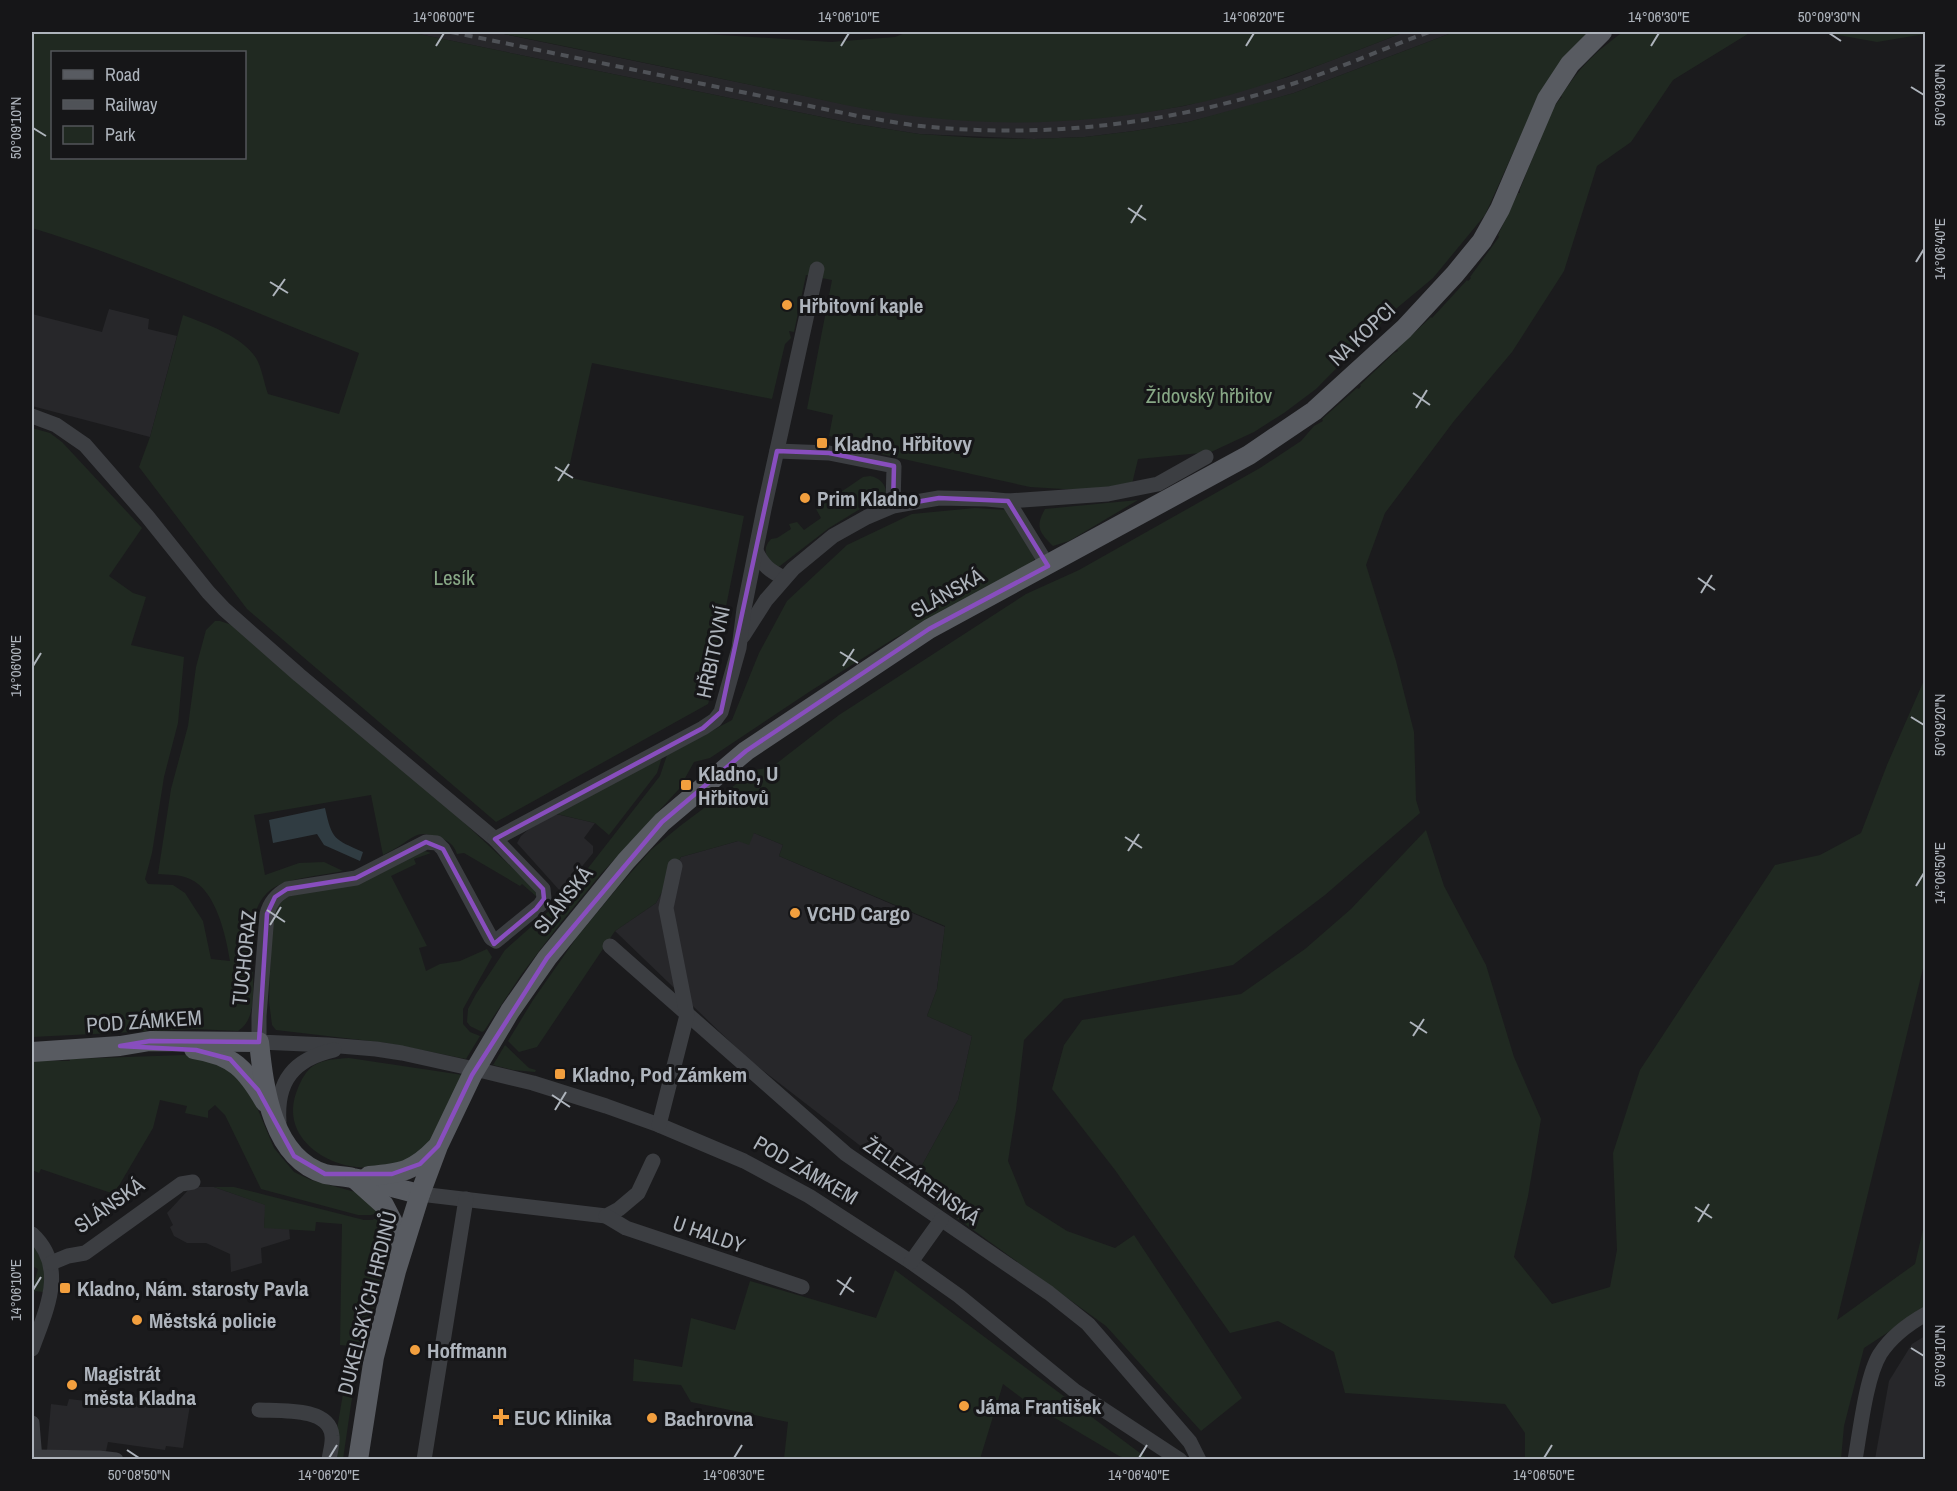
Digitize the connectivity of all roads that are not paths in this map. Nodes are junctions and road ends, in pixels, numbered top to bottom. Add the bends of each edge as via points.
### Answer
1 (1602, 32) edge
2 (817, 269) dead end
3 (32, 416) edge
4 (777, 451) junction
5 (1206, 458) dead end
6 (1008, 501) junction
7 (892, 506) junction
8 (756, 551) junction
9 (1048, 566) junction
10 (784, 578) junction
11 (739, 648) junction
12 (495, 839) junction
13 (675, 866) dead end
14 (610, 946) dead end
15 (687, 1015) junction
16 (259, 1042) junction
17 (120, 1046) junction
18 (350, 1047) junction
19 (32, 1052) edge
20 (659, 1125) junction
21 (277, 1126) junction
22 (438, 1146) junction
23 (653, 1161) dead end
24 (353, 1178) junction
25 (193, 1182) dead end
26 (420, 1194) junction
27 (466, 1200) junction
28 (606, 1216) junction
29 (941, 1220) junction
30 (32, 1234) edge
31 (911, 1262) junction
32 (51, 1263) junction
33 (397, 1267) junction
34 (802, 1287) dead end
35 (1926, 1314) edge
36 (32, 1349) edge
37 (259, 1410) dead end
38 (32, 1423) edge
39 (34, 1458) edge
40 (116, 1460) edge
41 (329, 1460) edge
42 (358, 1460) edge
43 (424, 1460) edge
44 (1180, 1460) edge
45 (1199, 1460) edge
46 (1855, 1460) edge

1 - 9 main road, NA KOPCI via 1570,64 1547,99 1500,209 1482,241 1404,329 1314,411 1250,455
2 - 4 street, HŘBITOVNÍ
3 - 12 street via 56,425 85,445 230,614
4 - 7 street via 829,453 894,466
4 - 8 street, HŘBITOVNÍ
5 - 6 street via 1158,484 1108,494
6 - 7 street via 939,498
6 - 9 street
7 - 10 street via 832,536
8 - 10 street via 762,565
8 - 11 street, HŘBITOVNÍ
9 - 22 main road, SLÁNSKÁ via 929,629 746,751 662,822 547,958 510,1011
10 - 11 street via 756,614
11 - 12 street, HŘBITOVNÍ via 723,708 711,723
12 - 16 street, TUCHORAZ via 543,889 544,899 498,941 494,941 437,843 430,842 356,878 287,889 275,897 267,914
13 - 15 street via 666,909
14 - 15 street, ŽELEZÁRENSKÁ
15 - 20 street
15 - 29 street, ŽELEZÁRENSKÁ via 846,1154
16 - 17 main road, POD ZÁMKEM via 150,1041
16 - 18 street, POD ZÁMKEM
16 - 21 main road
17 - 19 main road, POD ZÁMKEM
17 - 21 main road via 196,1050 230,1059 248,1075
18 - 20 street, POD ZÁMKEM via 411,1055 533,1083
18 - 21 street, POD ZÁMKEM via 313,1056 289,1075 279,1101
20 - 31 street, POD ZÁMKEM via 744,1161 809,1196
21 - 24 main road via 294,1156 325,1174
22 - 24 main road via 420,1164 410,1168
22 - 26 main road, SLÁNSKÁ
23 - 28 street via 638,1193
24 - 26 main road
24 - 33 main road via 384,1205 397,1230
25 - 32 street, SLÁNSKÁ via 181,1184 85,1253
26 - 27 street
26 - 33 main road, DUKELSKÝCH HRDINŮ
27 - 28 street
27 - 43 street
28 - 34 street, U HALDY via 626,1228
29 - 31 street
29 - 45 street, ŽELEZÁRENSKÁ via 1088,1324 1190,1442
30 - 32 street
31 - 44 street, POD ZÁMKEM via 1075,1391
32 - 36 street via 49,1294
33 - 42 main road, DUKELSKÝCH HRDINŮ via 374,1357
35 - 46 street via 1897,1334 1879,1355 1872,1372
37 - 41 street via 320,1417 327,1422 332,1437
38 - 39 street
39 - 40 street

